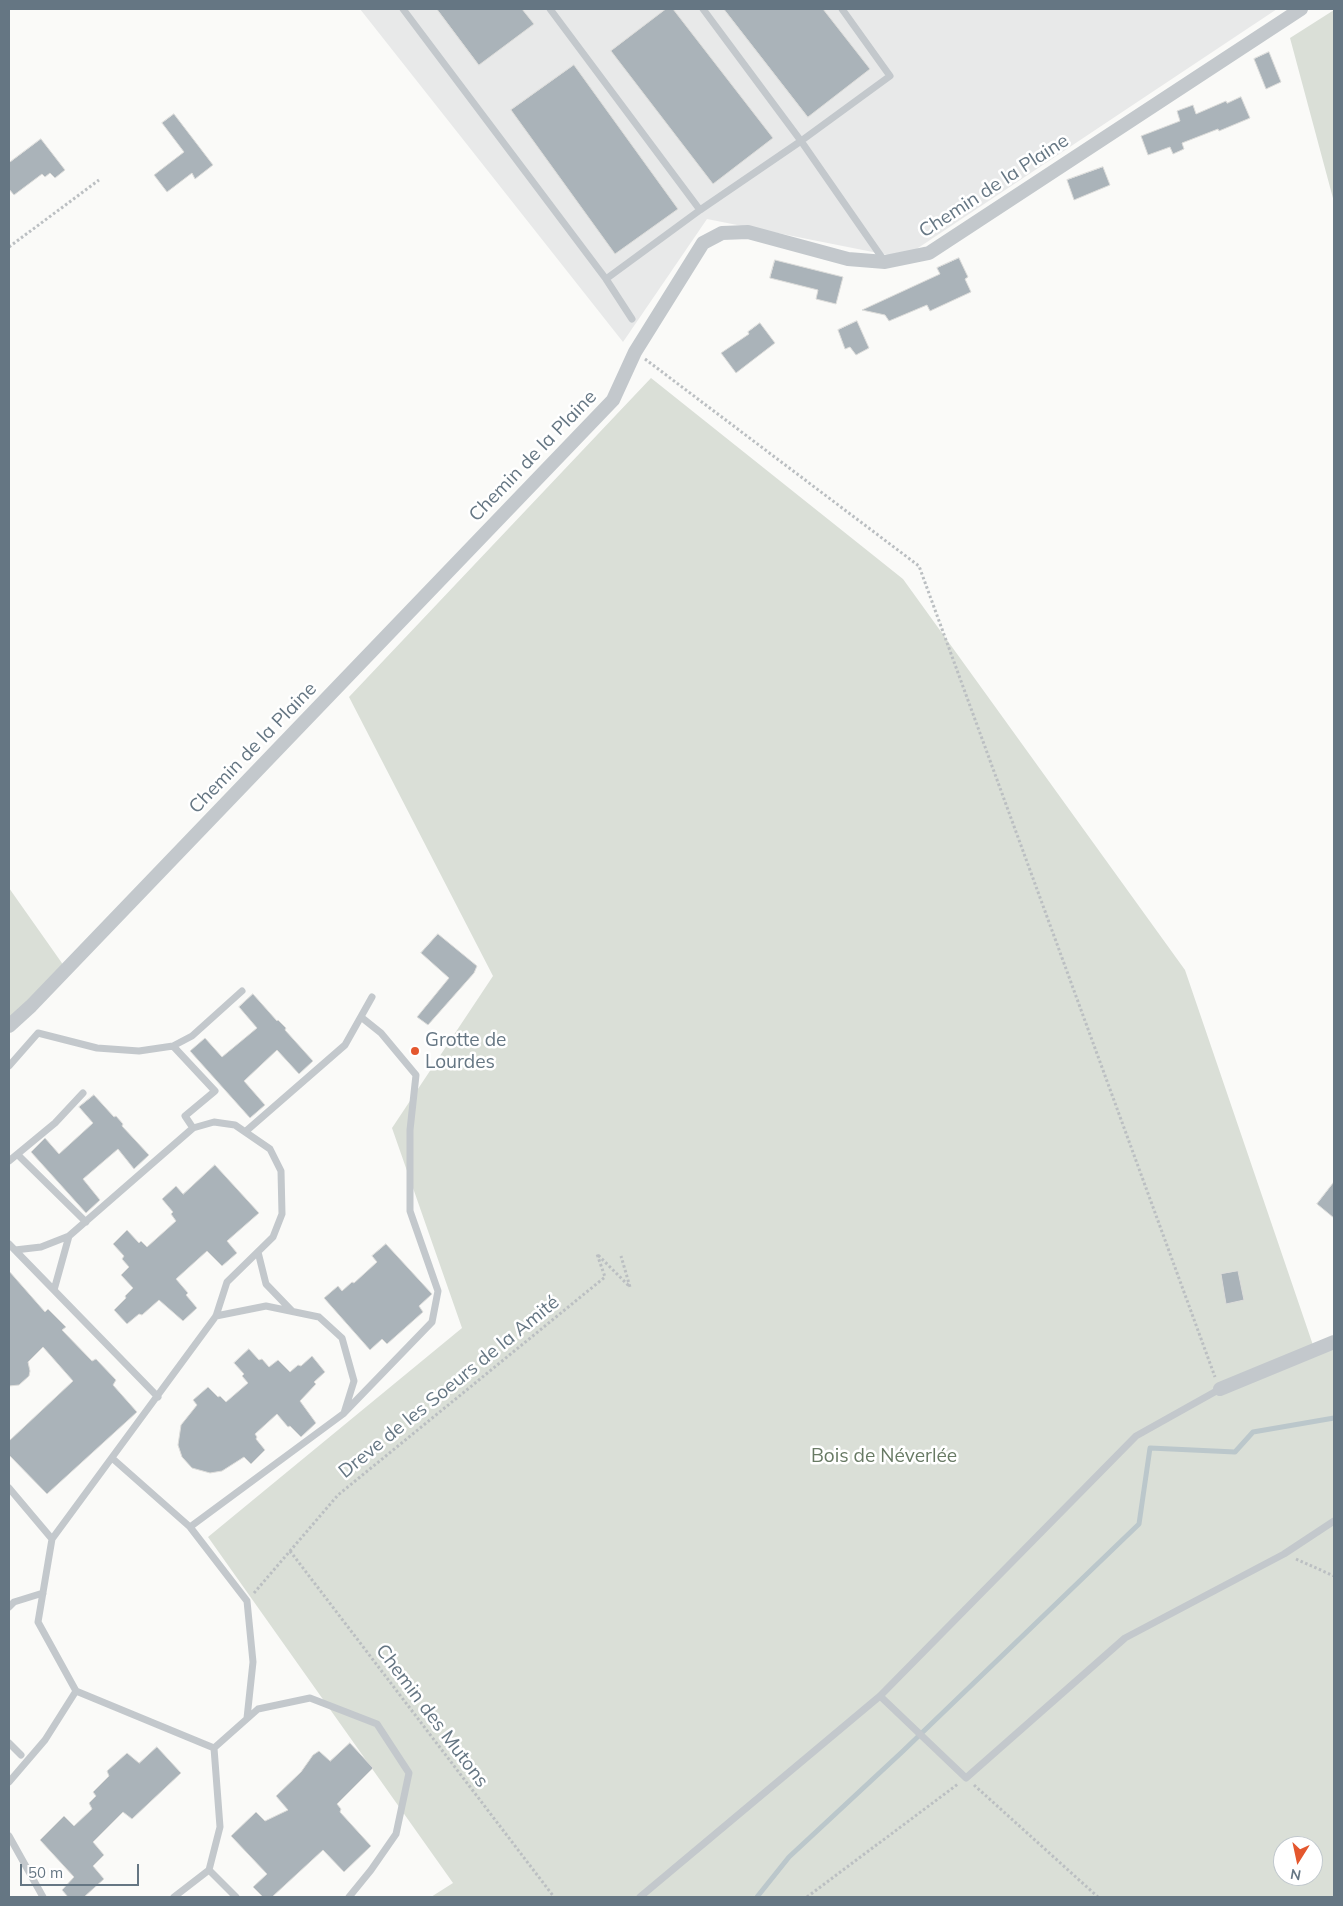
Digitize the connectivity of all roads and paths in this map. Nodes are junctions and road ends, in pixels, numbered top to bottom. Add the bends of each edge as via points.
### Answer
1 (403, 9) edge
2 (550, 9) edge
3 (703, 9) edge
4 (842, 9) edge
5 (1301, 9) edge
6 (801, 141) junction
7 (99, 180) dead end
8 (700, 210) junction
9 (9, 247) edge
10 (885, 262) junction
11 (606, 279) junction
12 (632, 319) dead end
13 (635, 352) junction
14 (242, 991) dead end
15 (372, 997) dead end
16 (361, 1017) junction
17 (9, 1026) edge
18 (173, 1046) junction
19 (9, 1066) edge
20 (83, 1093) dead end
21 (193, 1128) junction
22 (245, 1132) junction
23 (18, 1155) junction
24 (9, 1161) edge
25 (86, 1222) junction
26 (69, 1236) junction
27 (9, 1244) edge
28 (15, 1250) junction
29 (258, 1252) junction
30 (621, 1256) dead end
31 (54, 1290) junction
32 (292, 1311) junction
33 (216, 1316) junction
34 (1334, 1342) edge
35 (1220, 1389) junction
36 (158, 1397) junction
37 (343, 1414) junction
38 (112, 1458) junction
39 (9, 1488) edge
40 (1334, 1521) edge
41 (190, 1527) junction
42 (52, 1539) junction
43 (290, 1552) junction
44 (1284, 1554) junction
45 (1334, 1576) edge
46 (43, 1593) junction
47 (247, 1601) junction
48 (9, 1607) edge
49 (76, 1691) junction
50 (880, 1696) junction
51 (247, 1718) junction
52 (9, 1743) edge
53 (214, 1748) junction
54 (22, 1755) dead end
55 (966, 1778) junction
56 (9, 1782) edge
57 (9, 1836) edge
58 (209, 1870) junction
59 (43, 1897) edge
60 (174, 1897) edge
61 (236, 1897) edge
62 (349, 1897) edge
63 (554, 1897) edge
64 (640, 1897) edge
65 (807, 1897) edge
66 (1098, 1897) edge

1 - 11 lane
2 - 8 lane
3 - 6 lane
4 - 6 lane via 890,76
5 - 10 street, Chemin de la Plaine via 929,252
6 - 8 lane
6 - 10 lane
7 - 9 path
8 - 11 lane
10 - 13 street, Chemin de la Plaine via 848,259 748,232 722,233 703,243
11 - 12 lane
13 - 17 street, Chemin de la Plaine via 613,400
13 - 35 path via 919,566
14 - 18 lane via 192,1036
15 - 16 lane
16 - 22 lane via 345,1045
16 - 37 lane via 382,1033 416,1075 410,1130 410,1211 438,1291 432,1322
18 - 19 lane via 139,1051 97,1048 38,1033
18 - 21 lane via 215,1091 185,1116
20 - 23 lane via 66,1113
21 - 22 lane via 214,1122 236,1125
21 - 25 lane
22 - 29 lane via 270,1149 280,1171 282,1214 273,1237
23 - 24 lane
23 - 25 lane
25 - 26 lane
26 - 28 lane via 41,1247
26 - 31 lane
27 - 28 lane
28 - 31 lane
29 - 32 lane via 266,1284
29 - 33 lane via 227,1282
30 - 43 path, Dreve de les Soeurs de la Amité via 630,1287 597,1254 605,1277 338,1495
31 - 36 lane
32 - 33 lane via 266,1306
32 - 37 lane via 319,1317 342,1338 354,1381
33 - 36 lane
34 - 35 street
35 - 50 lane via 1136,1436
36 - 38 lane
37 - 41 lane
38 - 41 lane
38 - 42 lane
39 - 42 lane
40 - 44 lane
41 - 47 lane
42 - 46 lane
43 - 47 path, Dreve de les Soeurs de la Amité
43 - 63 path, Chemin des Mutons
44 - 45 path
44 - 55 lane via 1125,1638
46 - 48 lane via 14,1602
46 - 49 lane via 38,1622
47 - 51 lane via 253,1662
49 - 53 lane
49 - 56 lane via 45,1740
50 - 55 lane
50 - 64 lane
51 - 53 lane
51 - 62 lane via 258,1709 310,1698 377,1724 409,1773 396,1834
52 - 54 lane
53 - 58 lane via 220,1827
55 - 65 path
55 - 66 path
57 - 59 lane
58 - 60 lane
58 - 61 lane

